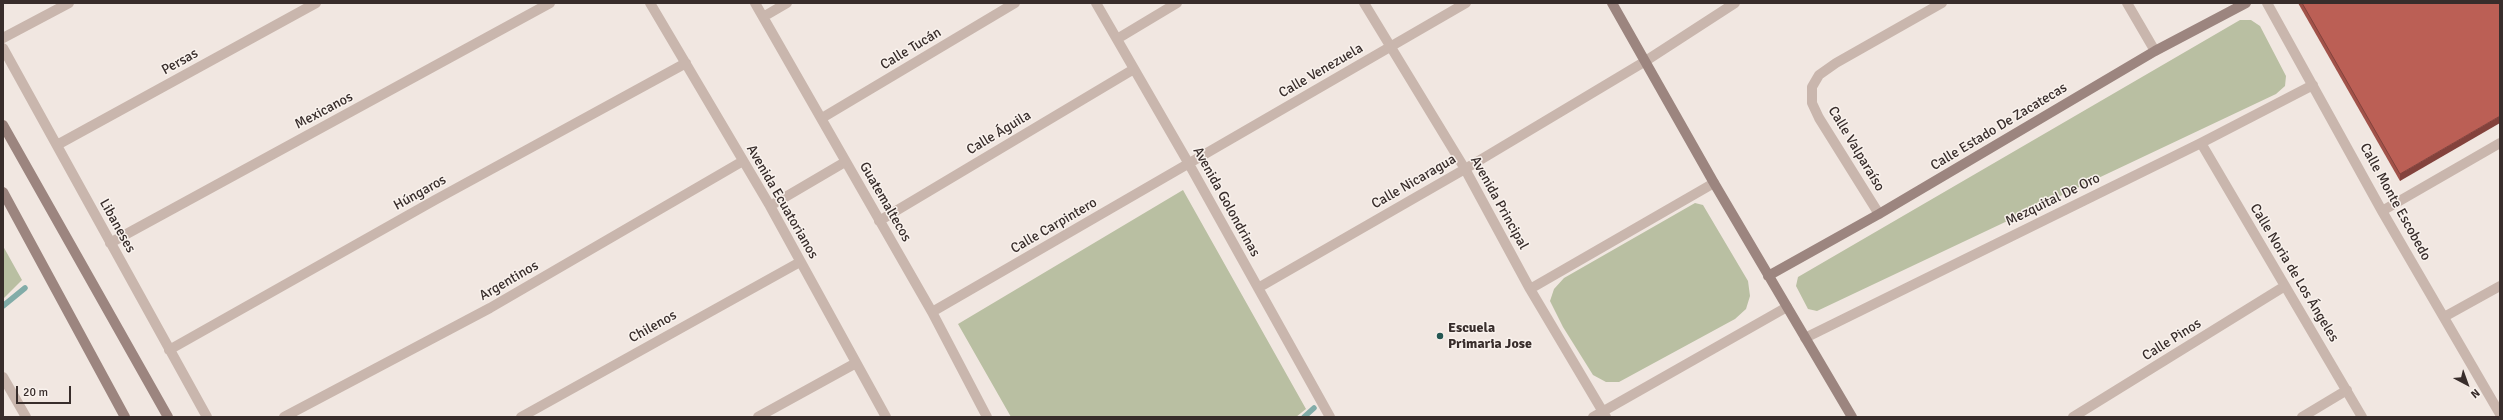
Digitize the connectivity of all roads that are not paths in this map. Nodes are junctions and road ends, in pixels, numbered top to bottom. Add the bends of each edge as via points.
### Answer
1 (69, 3) edge
2 (316, 3) edge
3 (550, 3) edge
4 (650, 3) edge
5 (755, 3) edge
6 (787, 3) edge
7 (1015, 3) edge
8 (1096, 3) edge
9 (1177, 3) edge
10 (1364, 3) edge
11 (1466, 3) edge
12 (1612, 3) edge
13 (1735, 3) edge
14 (1942, 3) edge
15 (2127, 3) edge
16 (2246, 3) edge
17 (2267, 3) edge
18 (763, 17) junction
19 (3, 38) edge
20 (1117, 39) junction
21 (1390, 47) junction
22 (3, 48) edge
23 (2155, 51) junction
24 (1644, 62) junction
25 (686, 63) junction
26 (1134, 69) junction
27 (2313, 85) junction
28 (822, 118) junction
29 (3, 125) edge
30 (2201, 143) junction
31 (2500, 143) edge
32 (57, 145) junction
33 (743, 161) junction
34 (845, 162) junction
35 (1189, 164) junction
36 (1465, 169) junction
37 (1714, 183) junction
38 (3, 192) edge
39 (770, 206) junction
40 (2382, 211) junction
41 (1879, 214) junction
42 (879, 221) junction
43 (110, 243) junction
44 (800, 262) junction
45 (1768, 276) junction
46 (2285, 286) junction
47 (2500, 286) edge
48 (1258, 288) junction
49 (1530, 290) junction
50 (1787, 307) junction
51 (932, 312) junction
52 (2444, 317) junction
53 (1804, 338) junction
54 (170, 350) junction
55 (856, 363) junction
56 (3, 377) edge
57 (2347, 390) junction
58 (1604, 414) edge
59 (2500, 414) edge
60 (26, 417) edge
61 (125, 417) edge
62 (168, 417) edge
63 (207, 417) edge
64 (284, 417) edge
65 (521, 417) edge
66 (758, 417) edge
67 (886, 417) edge
68 (987, 417) edge
69 (1330, 417) edge
70 (1593, 417) edge
71 (1852, 417) edge
72 (2073, 417) edge
73 (2302, 417) edge
74 (2362, 417) edge

1 - 19 street
2 - 32 street, Persas
3 - 43 street, Mexicanos
4 - 25 street, Avenida Ecuatorianos
5 - 18 street, Guatemaltecos
6 - 18 street
7 - 28 street, Calle Tucán
8 - 20 street, Avenida Golondrinas
9 - 20 street
10 - 21 street, Avenida Principal
11 - 21 street, Calle Venezuela
12 - 24 main road
13 - 24 street, Calle Nicaragua
14 - 41 street, Calle Valparaíso via 1836,63 1819,75 1812,87 1812,103 1819,118
15 - 23 street
16 - 23 main road, Calle Estado De Zacatecas
17 - 27 street, Calle Monte Escobedo
18 - 28 street, Guatemaltecos
20 - 26 street, Avenida Golondrinas
21 - 35 street, Calle Venezuela
21 - 36 street, Avenida Principal
22 - 32 street, Libaneses
23 - 41 main road, Calle Estado De Zacatecas
24 - 36 street, Calle Nicaragua
24 - 37 main road
25 - 33 street, Avenida Ecuatorianos
25 - 54 street, Húngaros via 428,204
26 - 35 street, Avenida Golondrinas
26 - 42 street, Calle Águila
27 - 30 street, Mezquital De Oro
27 - 40 street, Calle Monte Escobedo
28 - 34 street, Guatemaltecos
29 - 62 main road
30 - 46 street, Calle Noria de Los Ángeles
30 - 53 street, Mezquital De Oro
31 - 40 street
32 - 43 street, Libaneses
33 - 39 street, Avenida Ecuatorianos
33 - 64 street, Argentinos via 490,308
34 - 39 street
34 - 42 street, Guatemaltecos
35 - 48 street, Avenida Golondrinas
35 - 51 street, Calle Carpintero
36 - 48 street, Calle Nicaragua
36 - 49 street, Avenida Principal
37 - 45 main road
37 - 49 street
38 - 61 main road
39 - 44 street, Avenida Ecuatorianos
40 - 52 street, Calle Monte Escobedo
41 - 45 main road, Calle Estado De Zacatecas
42 - 51 street, Guatemaltecos
43 - 54 street, Libaneses
44 - 55 street, Avenida Ecuatorianos
44 - 65 street, Chilenos
45 - 50 main road
46 - 57 street, Calle Noria de Los Ángeles
46 - 72 street, Calle Pinos
47 - 52 street
48 - 69 street, Avenida Golondrinas
49 - 58 street, Avenida Principal
50 - 53 main road
50 - 58 street
51 - 68 street, Guatemaltecos
52 - 59 street, Calle Monte Escobedo
53 - 71 main road
54 - 63 street, Libaneses
55 - 66 street
55 - 67 street, Avenida Ecuatorianos
56 - 60 street
57 - 73 street
57 - 74 street, Calle Noria de Los Ángeles
58 - 70 street

